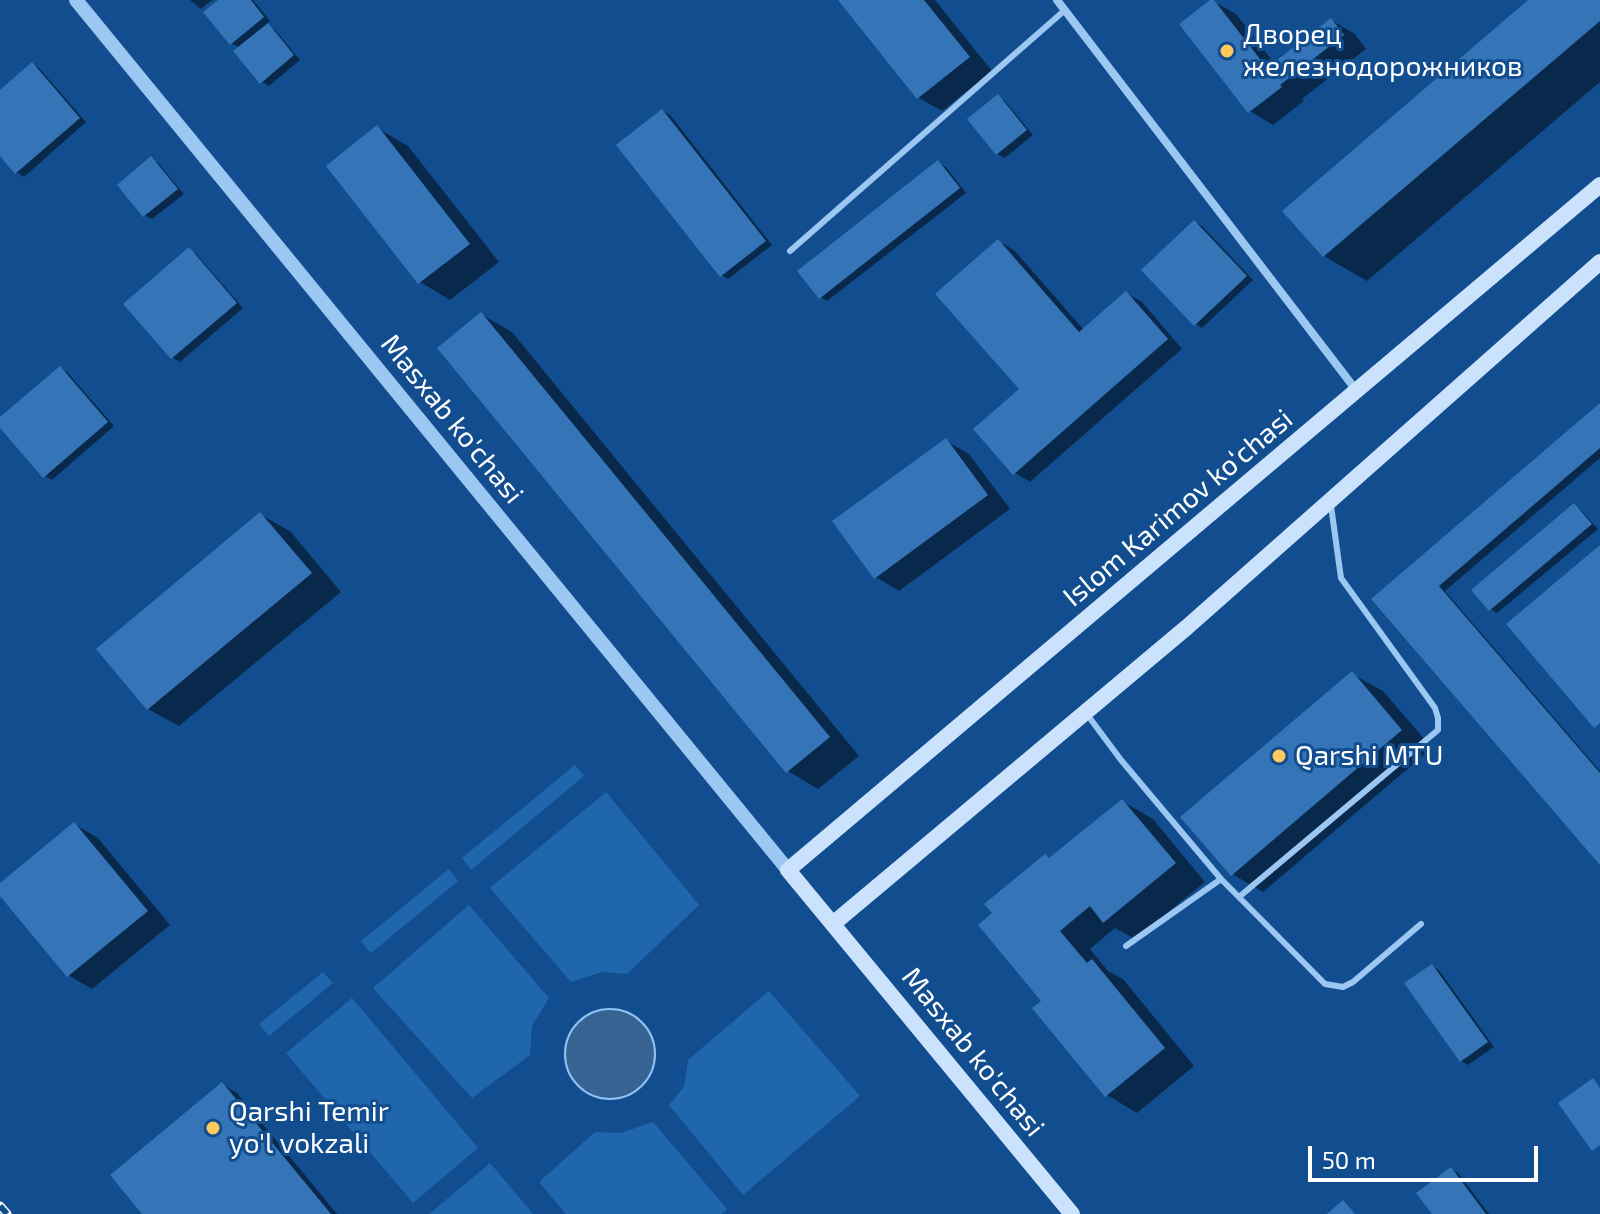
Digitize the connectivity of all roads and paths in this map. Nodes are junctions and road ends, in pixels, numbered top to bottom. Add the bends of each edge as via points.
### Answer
1 (76, 0) edge
2 (1057, 0) edge
3 (1065, 10) junction
4 (1600, 185) edge
5 (790, 251) dead end
6 (1600, 262) edge
7 (1357, 391) junction
8 (1330, 501) junction
9 (1086, 713) junction
10 (788, 870) junction
11 (1221, 879) junction
12 (1239, 897) junction
13 (834, 923) junction
14 (1421, 924) dead end
15 (1126, 946) dead end
16 (1072, 1214) edge

1 - 10 street, Masxab ko'chasi
2 - 3 street
3 - 5 lane
3 - 7 street
4 - 7 main road, Islom Karimov ko‘chasi
6 - 8 main road
7 - 10 main road, Islom Karimov ko‘chasi
8 - 9 main road
8 - 12 lane via 1341,578 1435,708 1438,730
9 - 11 lane
9 - 13 main road
10 - 13 main road, Masxab ko'chasi
11 - 12 lane
11 - 15 lane
12 - 14 lane via 1325,984 1343,987
13 - 16 main road, Masxab ko'chasi

